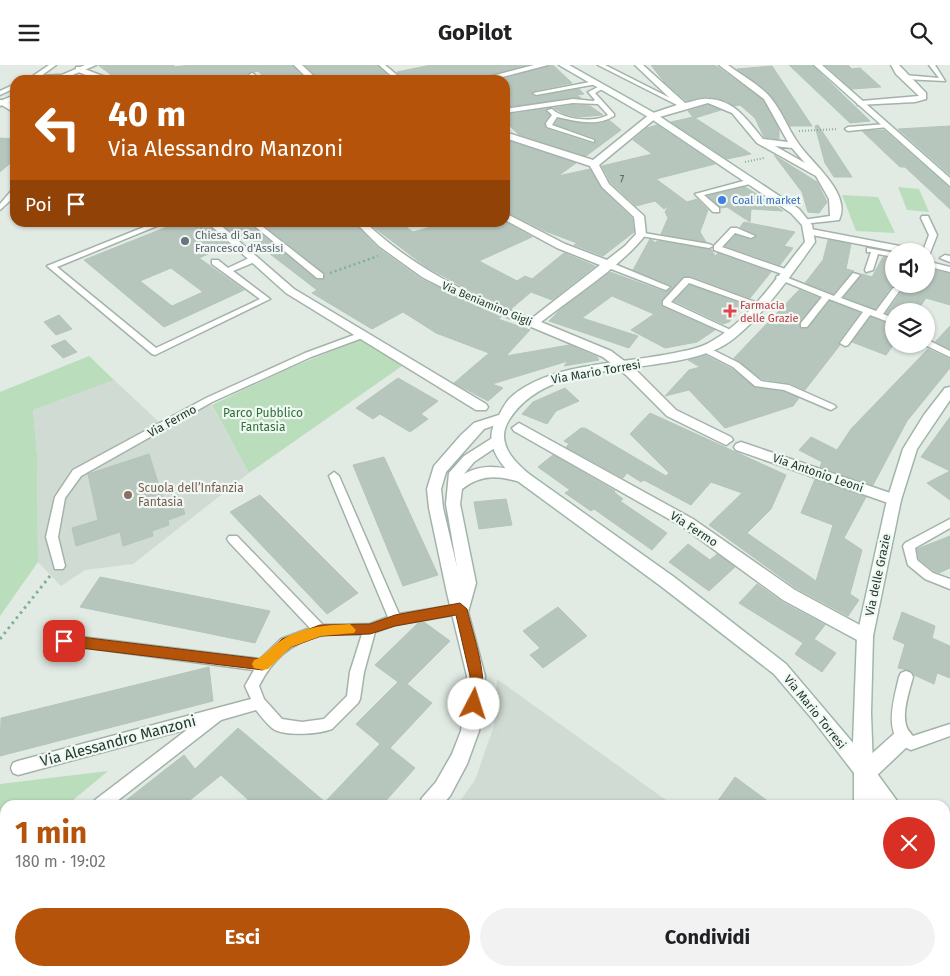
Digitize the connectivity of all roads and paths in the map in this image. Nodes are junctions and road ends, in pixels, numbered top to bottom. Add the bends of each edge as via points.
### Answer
1 (53, 65) edge
2 (92, 65) edge
3 (298, 65) edge
4 (382, 65) edge
5 (544, 65) edge
6 (563, 65) edge
7 (601, 65) edge
8 (639, 65) edge
9 (723, 65) edge
10 (818, 65) edge
11 (895, 65) edge
12 (932, 65) edge
13 (78, 67) edge
14 (38, 75) edge
15 (65, 75) edge
16 (93, 75) edge
17 (309, 75) edge
18 (394, 75) edge
19 (502, 75) edge
20 (904, 77) junction
21 (598, 85) junction
22 (950, 86) edge
23 (916, 89) junction
24 (536, 93) dead end
25 (894, 95) junction
26 (854, 97) junction
27 (599, 101) junction
28 (902, 101) junction
29 (861, 103) junction
30 (545, 105) junction
31 (683, 106) junction
32 (510, 110) edge
33 (555, 115) junction
34 (653, 116) junction
35 (593, 121) junction
36 (886, 125) junction
37 (612, 128) dead end
38 (848, 129) joint
39 (810, 131) dead end
40 (510, 136) edge
41 (592, 141) dead end
42 (760, 141) junction
43 (795, 146) junction
44 (780, 153) junction
45 (594, 164) junction
46 (730, 166) junction
47 (818, 174) junction
48 (751, 181) junction
49 (950, 183) edge
50 (10, 197) edge
51 (0, 208) edge
52 (716, 210) dead end
53 (925, 218) dead end
54 (510, 219) edge
55 (150, 227) edge
56 (218, 227) edge
57 (259, 227) edge
58 (365, 227) edge
59 (809, 227) junction
60 (641, 234) junction
61 (751, 235) dead end
62 (930, 243) edge
63 (885, 245) edge
64 (709, 246) dead end
65 (885, 253) edge
66 (373, 258) dead end
67 (254, 259) junction
68 (215, 262) dead end
69 (609, 265) junction
70 (935, 266) edge
71 (345, 267) dead end
72 (868, 270) dead end
73 (950, 270) edge
74 (227, 271) junction
75 (783, 275) junction
76 (856, 275) dead end
77 (320, 276) dead end
78 (666, 287) dead end
79 (894, 293) edge
80 (832, 298) junction
81 (758, 305) junction
82 (868, 311) junction
83 (878, 315) junction
84 (885, 318) edge
85 (532, 323) junction
86 (804, 325) dead end
87 (733, 333) junction
88 (362, 335) junction
89 (845, 343) dead end
90 (935, 347) edge
91 (705, 349) junction
92 (949, 354) edge
93 (624, 366) junction
94 (948, 397) edge
95 (481, 407) dead end
96 (831, 407) dead end
97 (502, 418) junction
98 (519, 428) dead end
99 (497, 440) junction
100 (726, 440) dead end
101 (741, 447) dead end
102 (449, 456) junction
103 (334, 476) dead end
104 (524, 478) junction
105 (454, 488) junction
106 (894, 500) junction
107 (950, 523) edge
108 (232, 539) dead end
109 (58, 566) joint
110 (950, 584) edge
111 (460, 609) junction
112 (395, 620) junction
113 (370, 629) junction
114 (320, 631) junction
115 (0, 633) edge
116 (865, 635) junction
117 (0, 639) edge
118 (64, 641) dead end
119 (263, 665) junction
120 (906, 677) dead end
121 (259, 703) junction
122 (217, 715) junction
123 (950, 730) edge
124 (903, 739) junction
125 (18, 768) dead end
126 (864, 774) junction
127 (106, 800) edge
128 (433, 800) edge
129 (864, 800) edge
130 (886, 800) edge

1 - 14 lane
2 - 13 street
3 - 17 street
4 - 18 lane
5 - 19 street
6 - 21 street
7 - 31 lane
8 - 31 street
9 - 43 street via 768,98
10 - 26 street
11 - 20 street
12 - 20 lane via 943,80
13 - 15 street
13 - 16 street
20 - 23 street
21 - 24 lane
21 - 27 lane via 591,92
21 - 34 street
22 - 23 lane via 946,83
23 - 25 street
23 - 28 street via 923,97
25 - 26 street
25 - 28 street
26 - 29 street
27 - 30 lane
27 - 35 lane via 612,115
28 - 29 street
29 - 36 street
30 - 32 lane
30 - 33 lane
31 - 34 street
31 - 42 street via 708,101 725,106 735,111
33 - 35 lane
33 - 41 lane via 548,123 549,127
34 - 45 street
34 - 46 street
35 - 37 lane
36 - 38 lane
36 - 49 street
38 - 39 path
40 - 45 street
42 - 43 street
42 - 44 street
43 - 47 street
44 - 46 path
44 - 47 street
45 - 60 street via 605,185 639,215
46 - 48 street
47 - 59 street via 830,189 838,210 835,218
48 - 52 lane via 699,194
48 - 59 street via 795,211
50 - 51 lane
53 - 62 lane via 933,235
54 - 69 street via 561,246
55 - 74 lane via 51,266 155,352 266,299
56 - 67 street
57 - 77 lane
58 - 85 street, Via Beniamino Gigli via 390,251 444,287
59 - 63 street
59 - 75 street, Via Mario Torresi via 810,242
60 - 64 lane
60 - 69 street
61 - 75 lane via 734,230 717,248
65 - 72 lane via 873,250
66 - 71 path
67 - 74 lane
67 - 88 street via 290,291
68 - 74 lane
69 - 78 lane
69 - 85 street
70 - 73 lane
75 - 80 lane
75 - 81 street, Via Mario Torresi
76 - 80 lane
79 - 83 lane
80 - 82 lane
80 - 86 lane
81 - 87 street, Via Mario Torresi
81 - 87 lane via 687,280 666,303
82 - 83 lane
82 - 89 lane
83 - 84 lane
85 - 93 street, Via Beniamino Gigli via 604,353
87 - 91 street, Via Mario Torresi
88 - 95 street
88 - 109 lane, Via Fermo via 308,355 209,400 77,473 60,497 52,537
90 - 92 lane
91 - 93 street, Via Mario Torresi via 684,357
91 - 96 lane via 736,365 758,384 786,387
93 - 97 street, Via Mario Torresi via 547,381 525,393
93 - 100 street via 671,412
94 - 106 street, Via delle Grazie via 929,418 910,449
97 - 99 street, Via Mario Torresi
97 - 102 street via 479,426
98 - 116 street, Via Fermo via 688,523 789,595
99 - 102 street via 475,439
99 - 104 street, Via Mario Torresi via 503,457
99 - 105 street via 469,459 456,473
101 - 106 street, Via Antonio Leoni
102 - 111 street via 434,489
103 - 112 lane
104 - 105 street via 484,470
104 - 126 street, Via Mario Torresi via 668,582 780,669
105 - 111 street via 453,504 468,583
106 - 116 street, Via delle Grazie
107 - 110 lane via 909,546 910,563 929,576
108 - 114 lane
109 - 117 path
111 - 112 lane
111 - 128 street via 476,676 470,731 460,758
112 - 113 lane
113 - 114 lane
113 - 121 lane via 353,699 327,725 302,728 278,725
114 - 119 lane via 286,643
115 - 117 path
116 - 126 street, Via delle Grazie
118 - 119 lane
119 - 121 lane via 252,686
120 - 124 lane via 898,721
121 - 122 lane, Via Alessandro Manzoni
122 - 125 lane, Via Alessandro Manzoni
122 - 127 lane, Via Alessandro Manzoni
123 - 124 lane via 911,743
124 - 126 street
126 - 129 street, Via delle Grazie
126 - 130 street, Via Mario Torresi

